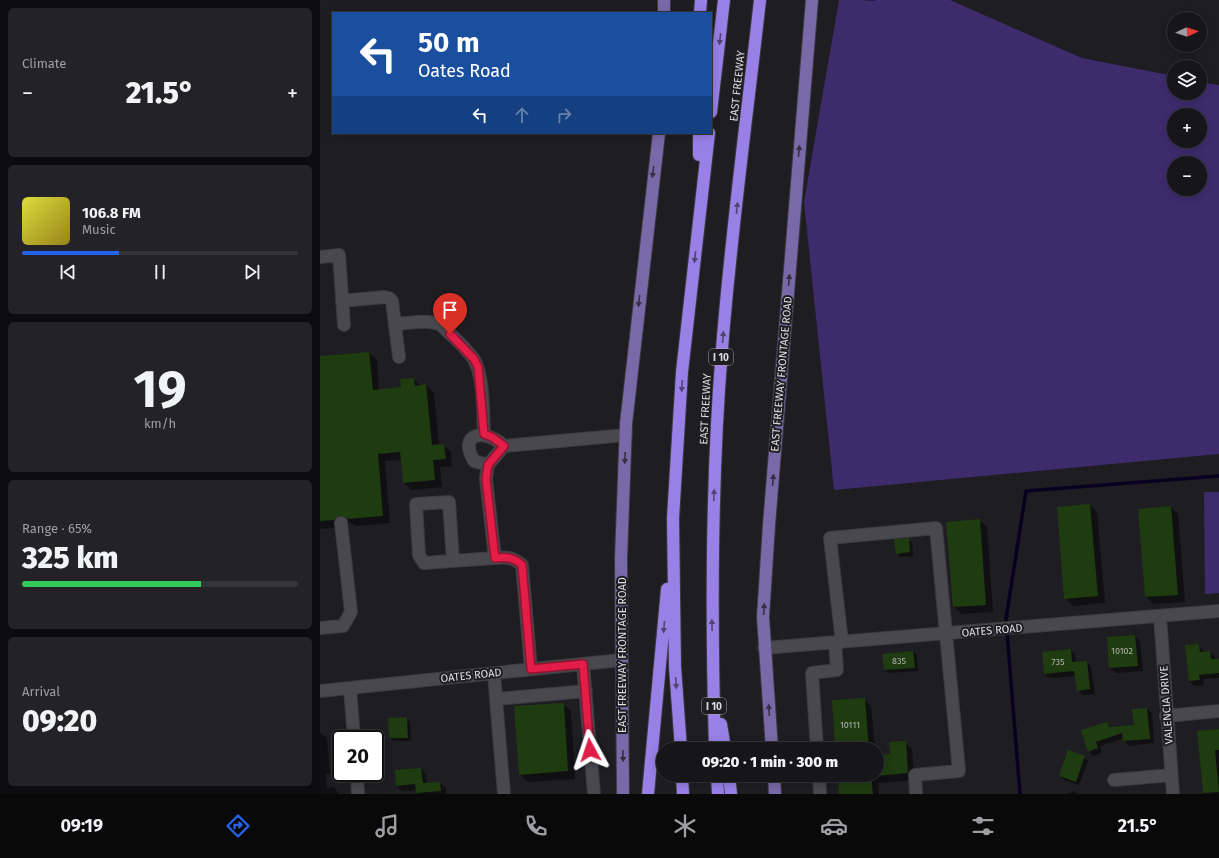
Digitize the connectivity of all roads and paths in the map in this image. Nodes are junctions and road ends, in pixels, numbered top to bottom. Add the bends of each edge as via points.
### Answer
1 (664, 0) edge
2 (700, 0) edge
3 (724, 0) edge
4 (761, 0) edge
5 (812, 0) edge
6 (664, 12) edge
7 (700, 12) edge
8 (712, 103) edge
9 (659, 134) edge
10 (699, 134) edge
11 (708, 134) edge
12 (699, 218) junction
13 (320, 257) edge
14 (342, 300) junction
15 (396, 324) junction
16 (344, 325) dead end
17 (400, 357) dead end
18 (484, 434) junction
19 (626, 435) junction
20 (504, 446) junction
21 (488, 465) junction
22 (673, 518) junction
23 (341, 523) dead end
24 (495, 558) junction
25 (453, 561) junction
26 (1219, 610) edge
27 (1160, 616) junction
28 (320, 628) edge
29 (948, 634) junction
30 (838, 642) junction
31 (764, 648) junction
32 (621, 660) junction
33 (583, 664) junction
34 (713, 664) junction
35 (531, 669) junction
36 (494, 673) junction
37 (350, 688) junction
38 (320, 691) edge
39 (586, 691) junction
40 (496, 699) junction
41 (1219, 711) edge
42 (1166, 716) junction
43 (353, 730) edge
44 (680, 742) edge
45 (716, 742) edge
46 (724, 742) edge
47 (771, 742) edge
48 (817, 742) edge
49 (1171, 775) junction
50 (1114, 780) dead end
51 (357, 782) edge
52 (682, 782) edge
53 (717, 782) edge
54 (730, 782) edge
55 (774, 782) edge
56 (819, 782) edge
57 (358, 794) edge
58 (504, 794) edge
59 (594, 794) edge
60 (623, 794) edge
61 (648, 794) edge
62 (683, 794) edge
63 (718, 794) edge
64 (731, 794) edge
65 (775, 794) edge
66 (820, 794) edge
67 (916, 794) edge
68 (1173, 794) edge

1 - 6 main road
2 - 7 highway
3 -> 8 highway, EAST FREEWAY
34 -> 4 highway, EAST FREEWAY / I 10 via 713,516 722,349
31 -> 5 main road, EAST FREEWAY FRONTAGE ROAD via 763,617 769,525
9 -> 19 main road, EAST FREEWAY FRONTAGE ROAD
10 - 12 highway
11 - 12 highway
12 -> 22 highway via 682,372
13 - 14 street via 339,255
14 - 15 street via 389,298 394,307
14 - 16 street
15 - 17 street
15 - 18 street via 430,321 437,323 474,359 480,377
18 - 20 street
18 - 21 street via 473,438 469,444 469,452 474,461
19 - 20 street
19 -> 32 main road, EAST FREEWAY FRONTAGE ROAD via 621,558
20 - 21 street
21 - 24 street via 486,479
22 -> 44 highway via 675,667
22 -> 61 highway
23 - 28 street via 351,612 343,626
24 - 25 street
24 - 35 street via 516,559 522,565
25 - 25 street via 421,561 416,504 449,502
26 - 27 street, OATES ROAD
27 - 29 street, OATES ROAD
27 - 42 street, VALENCIA DRIVE
29 - 30 street, OATES ROAD
29 - 30 street via 936,528 830,538
29 - 67 street via 959,771 915,775
30 - 31 street, OATES ROAD
30 - 48 street via 837,670 812,673
47 -> 31 main road, EAST FREEWAY FRONTAGE ROAD
32 - 33 street, OATES ROAD
32 -> 60 main road, EAST FREEWAY FRONTAGE ROAD
33 - 35 street, OATES ROAD
33 - 39 street
34 - 45 highway, EAST FREEWAY / I 10
34 - 46 highway
35 - 36 street, OATES ROAD
36 - 37 street, OATES ROAD
36 - 40 street
37 - 38 street, OATES ROAD
37 - 43 street
39 - 40 street
39 - 59 street
40 - 58 street
41 - 42 street
42 - 49 street, VALENCIA DRIVE
49 - 50 street
49 - 68 street, VALENCIA DRIVE
51 - 57 street
52 - 62 highway
53 - 63 highway
54 - 64 highway
55 - 65 main road
56 - 66 street

